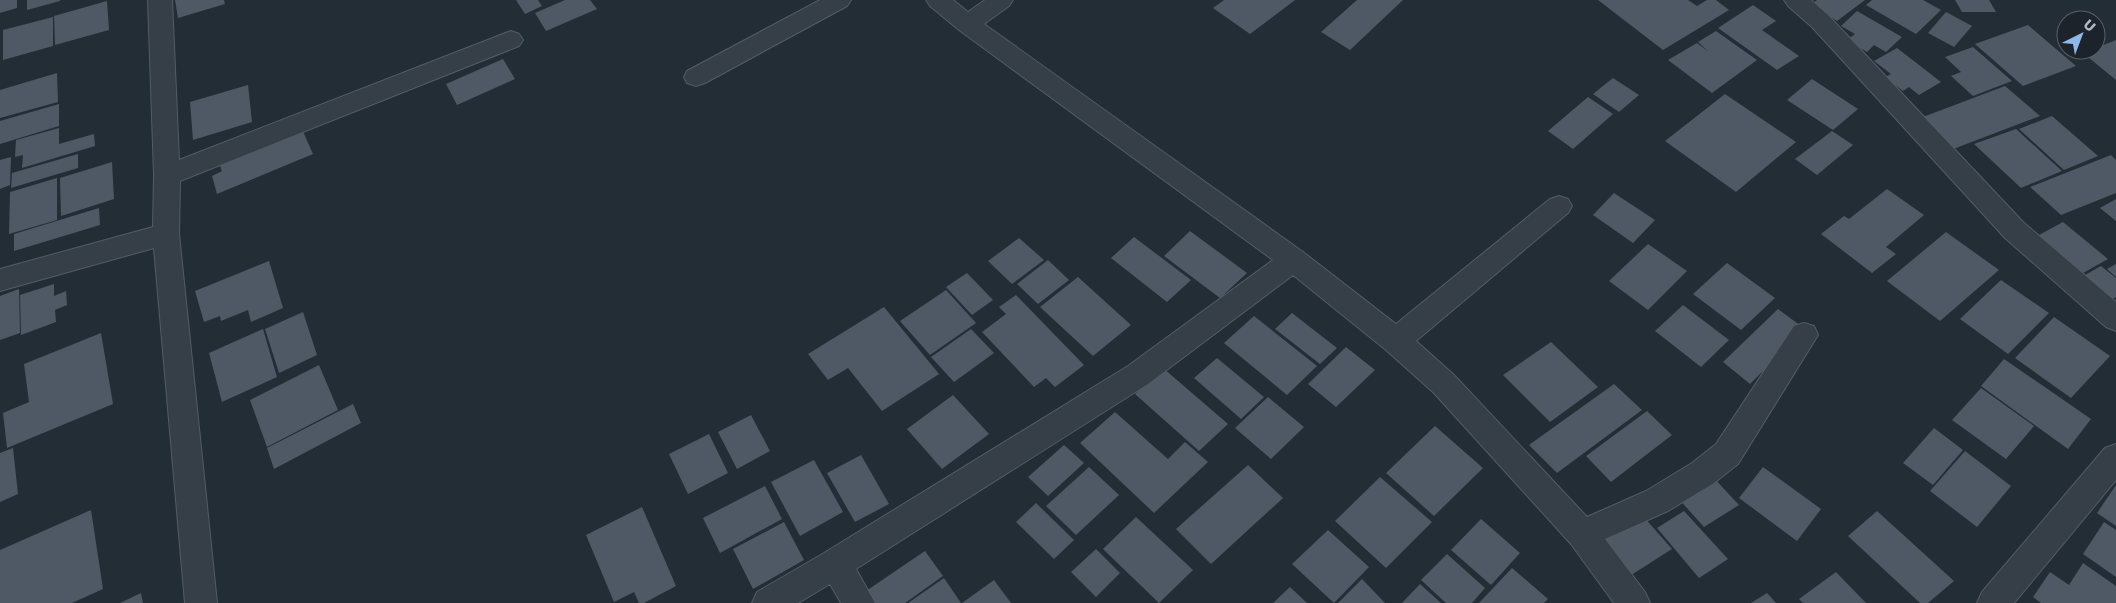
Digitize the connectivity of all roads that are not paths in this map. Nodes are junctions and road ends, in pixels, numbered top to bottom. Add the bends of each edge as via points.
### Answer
1 (160, 0) edge
2 (839, 0) edge
3 (938, 0) edge
4 (1001, 0) edge
5 (1796, 0) edge
6 (967, 24) junction
7 (511, 40) dead end
8 (696, 76) dead end
9 (167, 175) junction
10 (1559, 206) dead end
11 (166, 234) junction
12 (1292, 260) junction
13 (0, 280) edge
14 (2116, 319) edge
15 (1804, 335) dead end
16 (1396, 340) junction
17 (2116, 458) edge
18 (1582, 534) junction
19 (835, 564) junction
20 (202, 603) edge
21 (768, 603) edge
22 (859, 603) edge
23 (1634, 603) edge
24 (1993, 603) edge

1 - 9 street
2 - 8 street
3 - 6 street
4 - 6 street
5 - 14 street via 1820,21 2014,230
6 - 12 street
7 - 9 street
9 - 11 street
10 - 16 street
11 - 13 street
11 - 20 street
12 - 16 street
12 - 19 street via 1138,375
15 - 18 street via 1728,454 1704,473 1657,501
16 - 18 street via 1444,384
17 - 24 street
18 - 23 street
19 - 21 street
19 - 22 street

